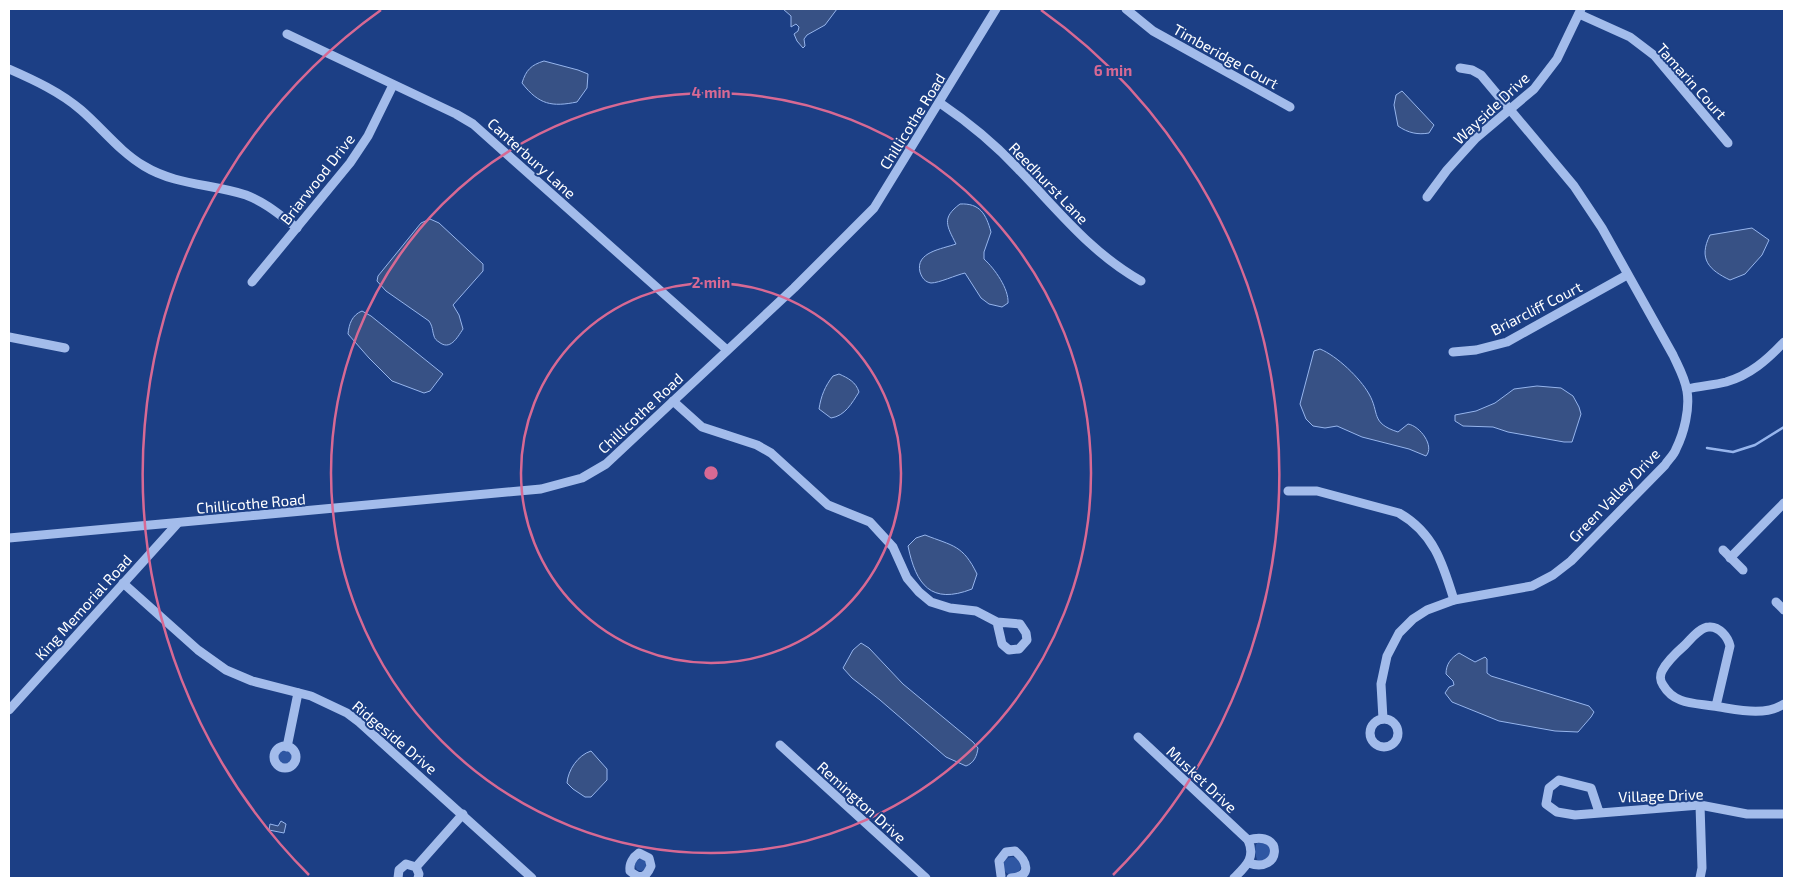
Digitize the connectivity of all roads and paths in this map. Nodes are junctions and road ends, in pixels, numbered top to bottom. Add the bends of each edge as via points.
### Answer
1 (996, 9) edge
2 (1126, 9) edge
3 (1580, 11) edge
4 (287, 34) dead end
5 (9, 68) edge
6 (1460, 68) dead end
7 (393, 85) junction
8 (940, 103) junction
9 (1290, 107) dead end
10 (1510, 109) junction
11 (1728, 143) dead end
12 (1427, 197) dead end
13 (297, 228) junction
14 (1627, 275) junction
15 (1141, 281) dead end
16 (252, 282) dead end
17 (9, 337) edge
18 (1784, 342) edge
19 (65, 348) dead end
20 (727, 350) junction
21 (1453, 352) dead end
22 (1687, 389) junction
23 (673, 401) junction
24 (1288, 491) dead end
25 (1784, 503) edge
26 (177, 524) junction
27 (9, 538) edge
28 (1723, 550) dead end
29 (1730, 558) junction
30 (1743, 570) dead end
31 (123, 583) junction
32 (1454, 600) junction
33 (1776, 602) dead end
34 (1784, 610) edge
35 (998, 622) dead end
36 (298, 693) junction
37 (1784, 704) edge
38 (1716, 706) junction
39 (9, 710) edge
40 (1383, 719) dead end
41 (1138, 737) dead end
42 (780, 745) dead end
43 (287, 747) dead end
44 (1700, 805) junction
45 (1599, 812) junction
46 (463, 814) junction
47 (1784, 814) edge
48 (1248, 840) junction
49 (1249, 862) junction
50 (416, 867) junction
51 (1002, 877) edge
52 (398, 878) edge
53 (418, 878) edge
54 (532, 878) edge
55 (926, 878) edge
56 (1011, 878) edge
57 (1234, 878) edge
58 (1700, 878) edge

1 - 8 street, Chillicothe Road
2 - 9 street, Timberidge Court via 1153,31
3 - 10 street, Wayside Drive via 1557,59 1534,89
3 - 11 street, Tamarin Court via 1630,37 1654,56
4 - 7 street, Canterbury Lane
5 - 13 street via 61,95 82,110 144,166 185,182 247,196 265,204
6 - 10 street, Green Valley Drive via 1481,75
7 - 13 street, Briarwood Drive via 361,148
7 - 20 street, Canterbury Lane via 473,124
8 - 15 street, Reedhurst Lane via 960,116 1019,169 1069,225 1115,266
8 - 20 street, Chillicothe Road via 874,208
10 - 12 street, Wayside Drive via 1476,138
10 - 14 street, Green Valley Drive via 1574,186 1602,228
13 - 16 street, Briarwood Drive
14 - 21 street, Briarcliff Court via 1507,342
14 - 22 street, Green Valley Drive via 1673,355
17 - 19 street
18 - 22 street via 1763,363 1742,376
20 - 23 street, Chillicothe Road
22 - 32 street, Green Valley Drive via 1685,423 1676,450 1571,561 1532,586
23 - 26 street, Chillicothe Road via 606,464 582,478 542,489
23 - 35 street via 702,428 757,445 771,453 828,505 870,522 893,547 907,578 931,602 976,611
24 - 32 street via 1317,491 1381,508 1408,519 1434,546
25 - 29 street
26 - 27 street, Chillicothe Road
26 - 31 street, King Memorial Road
28 - 29 street
29 - 30 street
31 - 36 street, Ridgeside Drive via 226,670 252,682
31 - 39 street, King Memorial Road
32 - 40 street, Green Valley Drive via 1427,610 1399,633 1387,656 1381,684
33 - 34 street
36 - 43 street
36 - 46 street, Ridgeside Drive via 332,705 360,722
37 - 38 street via 1765,711
38 - 38 street via 1676,700 1661,682 1661,672 1670,660 1700,630 1709,627 1729,638 1730,646
41 - 48 street, Musket Drive
42 - 55 street, Remington Drive
44 - 45 street, Village Drive
44 - 47 street, Village Drive via 1748,814
44 - 58 street
45 - 45 street, Village Drive via 1591,788 1559,780 1549,788 1546,804 1557,812 1575,815
46 - 50 street
46 - 54 street, Ridgeside Drive
48 - 49 street via 1252,854
48 - 49 street via 1265,838 1275,850 1273,858 1266,864
49 - 57 street
50 - 52 street via 403,865
50 - 53 street
51 - 56 street via 999,861 1006,852 1015,851 1024,858 1026,866 1021,876

